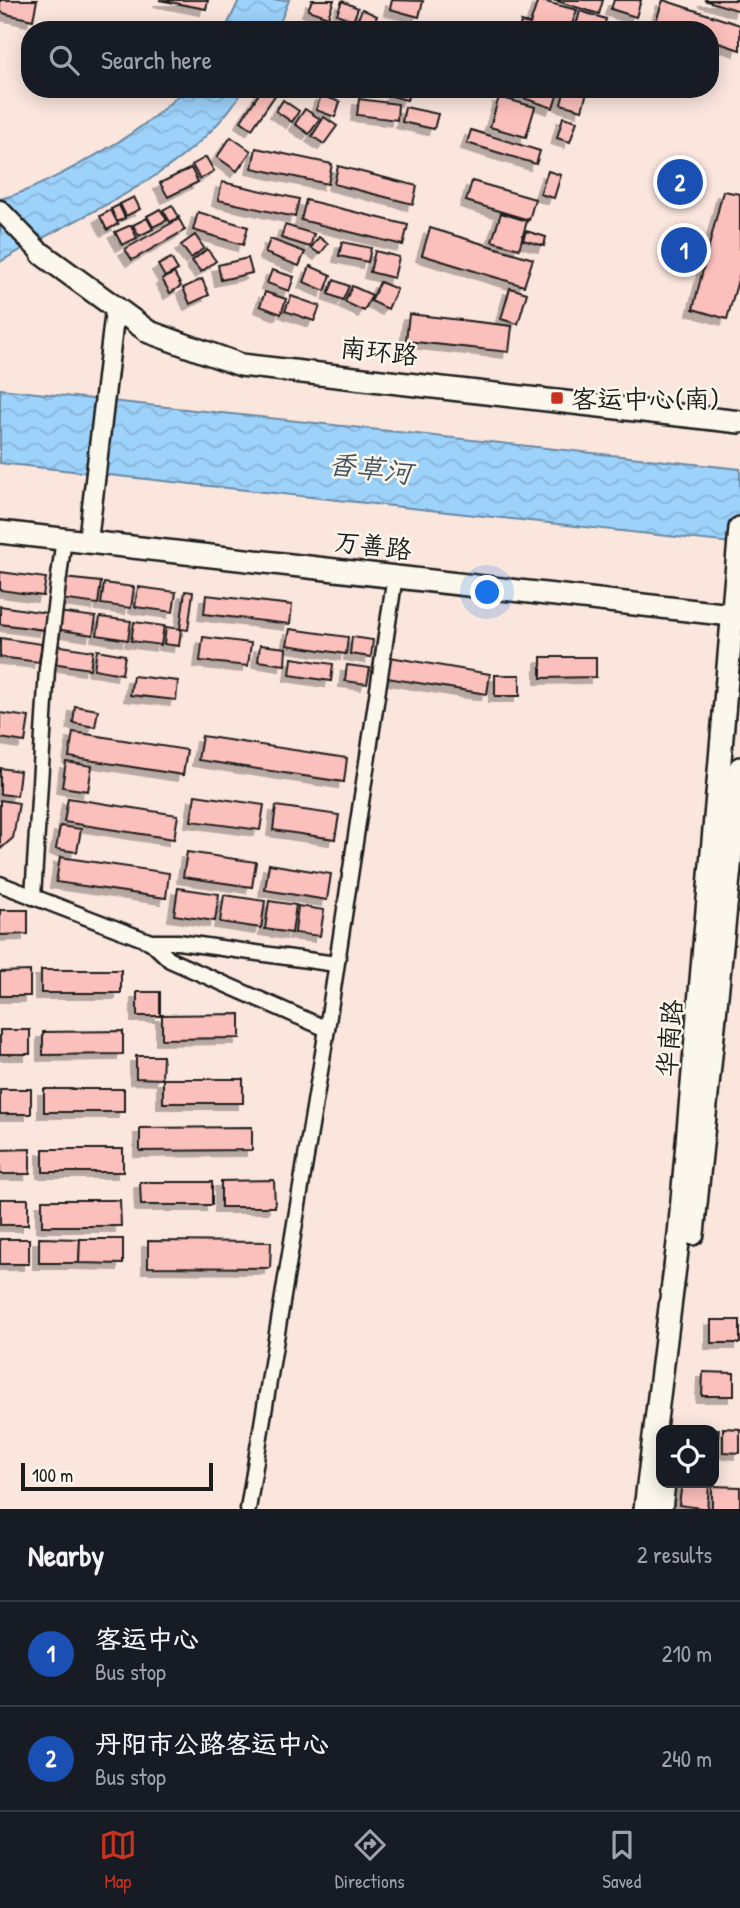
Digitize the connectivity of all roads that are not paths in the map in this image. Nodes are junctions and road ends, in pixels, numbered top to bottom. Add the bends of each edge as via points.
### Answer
1 (0, 210) edge
2 (42, 254) joint
3 (116, 310) junction
4 (740, 422) edge
5 (740, 528) edge
6 (0, 532) edge
7 (64, 538) junction
8 (88, 541) junction
9 (395, 576) junction
10 (736, 615) edge
11 (740, 768) edge
12 (0, 884) edge
13 (33, 897) junction
14 (151, 942) junction
15 (336, 964) junction
16 (327, 1030) junction
17 (671, 1425) edge
18 (663, 1488) edge
19 (248, 1509) edge
20 (645, 1509) edge
21 (661, 1509) edge

1 - 2 street
2 - 3 main road, 南环路
3 - 4 main road, 南环路 via 149,332 241,365
3 - 8 street
5 - 10 main road, 华南路
6 - 7 main road, 万善路
7 - 8 main road, 万善路
7 - 13 street via 47,669
8 - 9 main road, 万善路
9 - 10 main road, 万善路
9 - 15 street
10 - 20 main road, 华南路 via 679,1235
11 - 17 main road, 华南路
12 - 13 street
13 - 14 street
14 - 15 street
14 - 16 street via 170,960
15 - 16 street
16 - 19 street
18 - 21 main road

